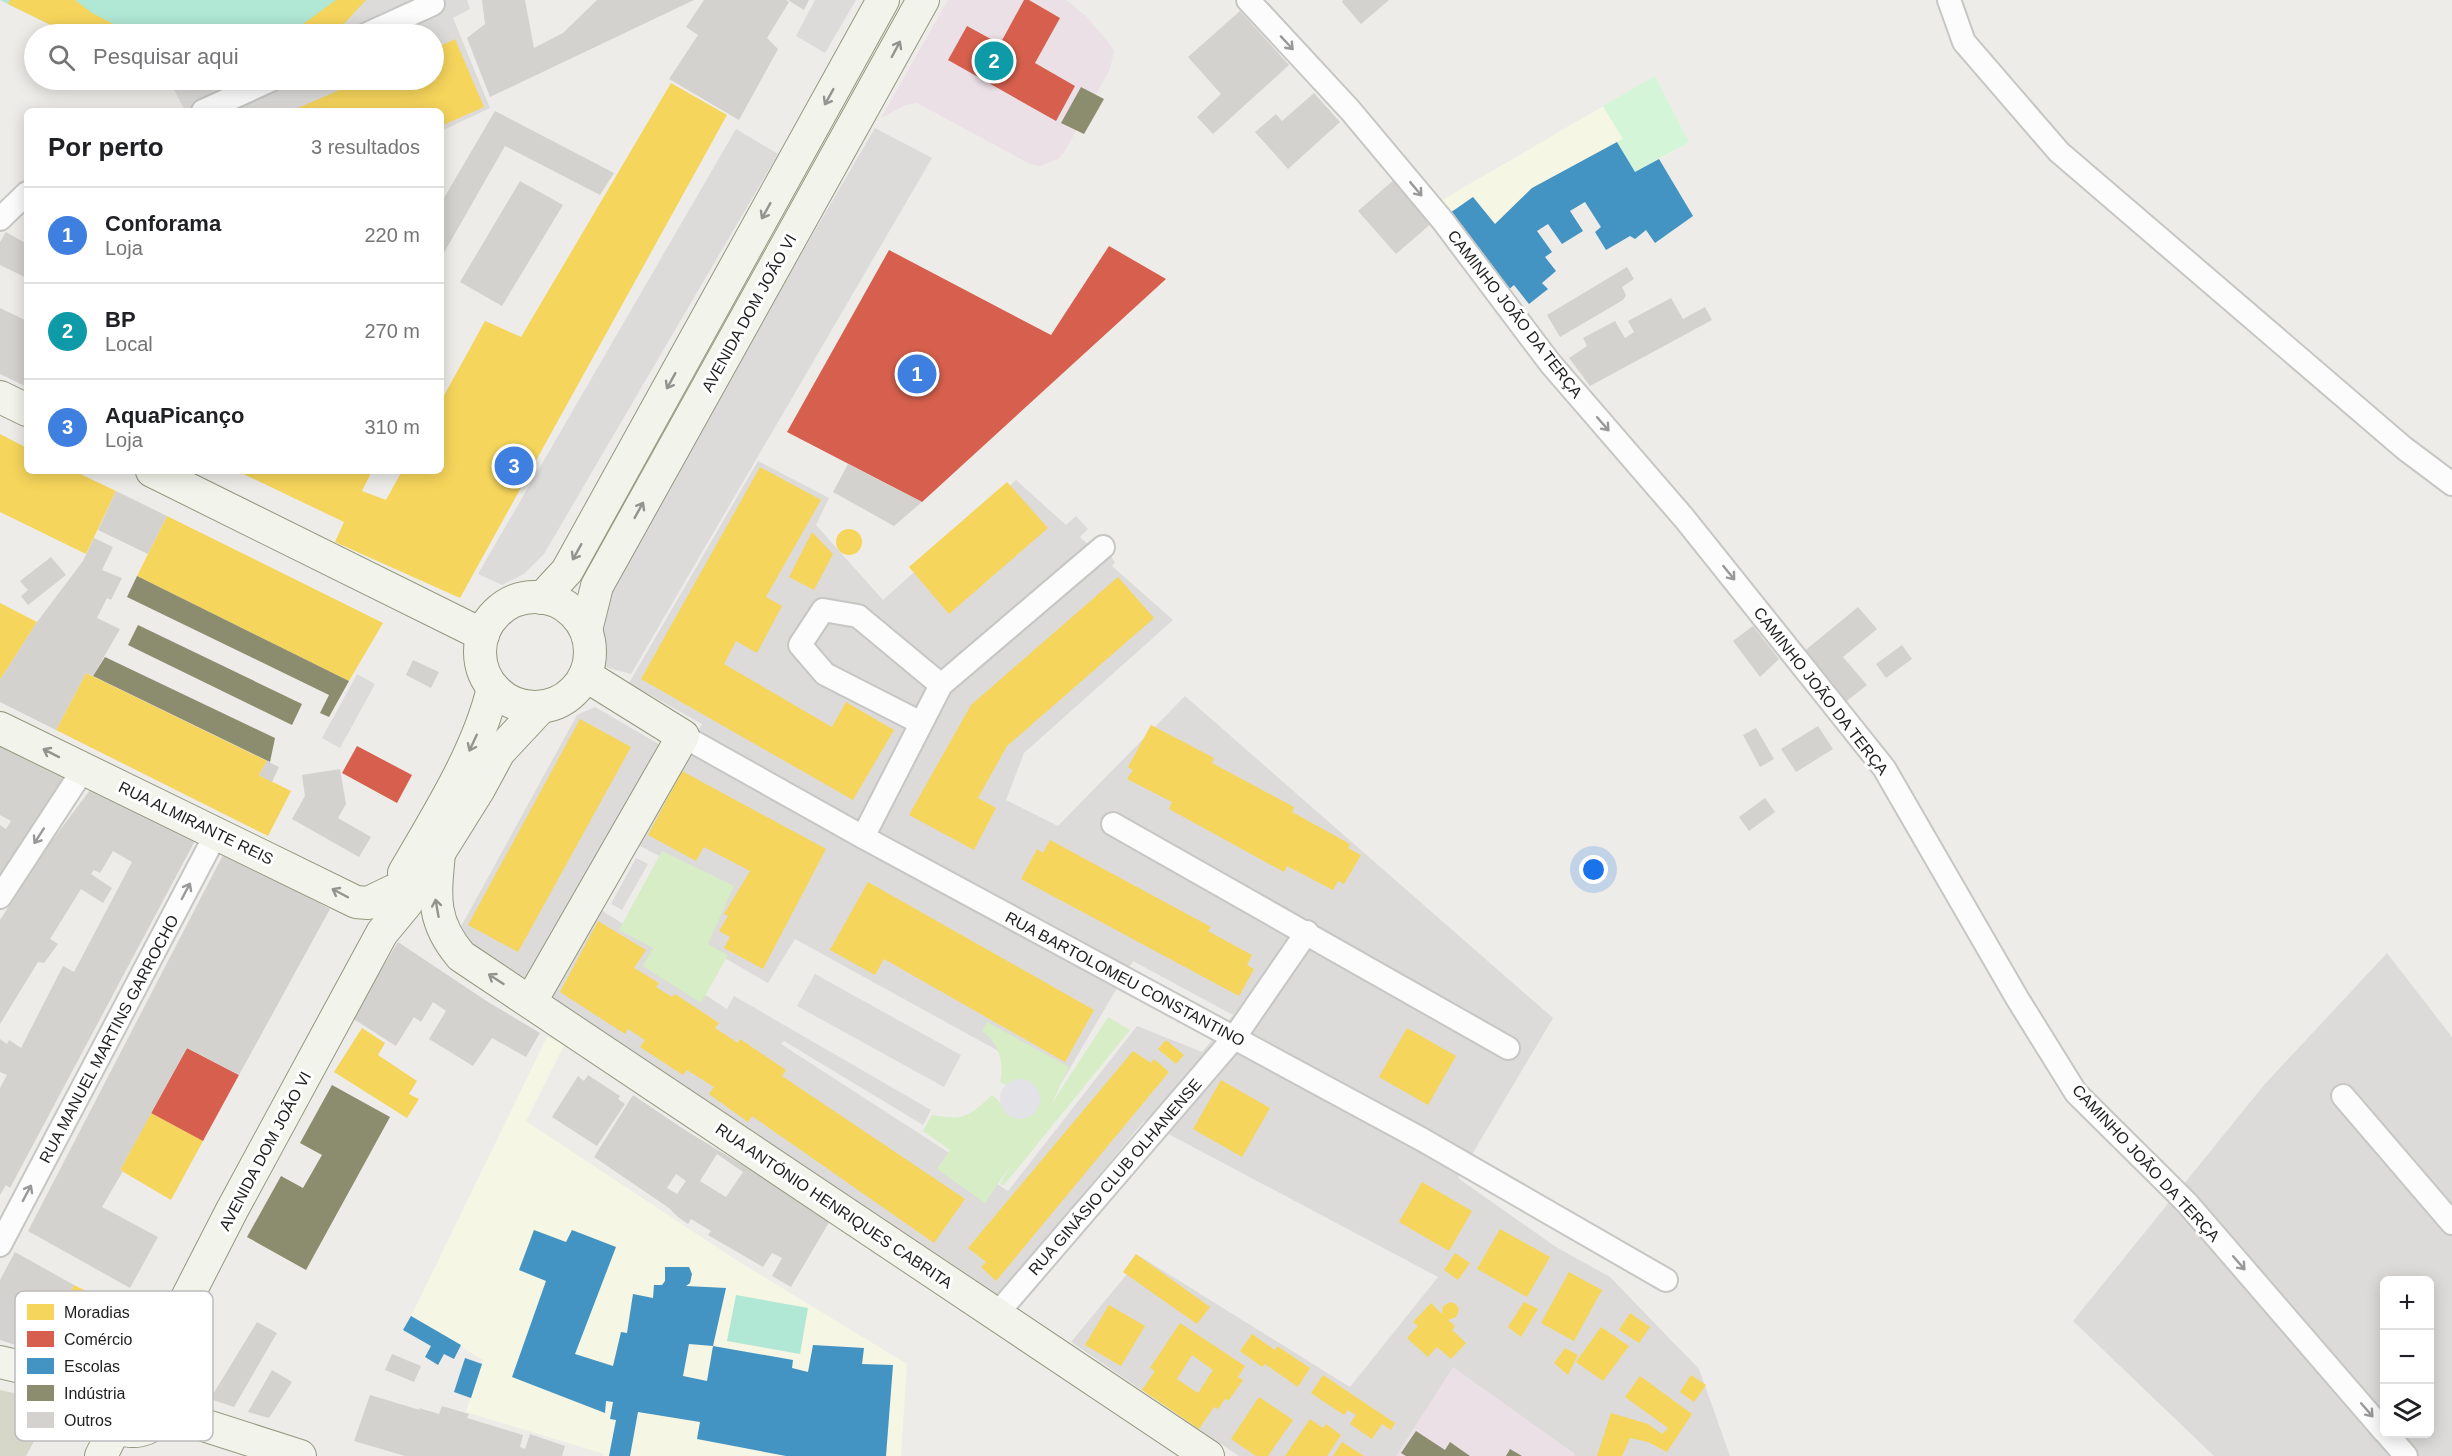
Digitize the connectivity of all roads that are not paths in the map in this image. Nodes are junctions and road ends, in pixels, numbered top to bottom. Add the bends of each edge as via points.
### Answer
1 (883, 0) edge
2 (923, 0) edge
3 (1248, 0) edge
4 (1949, 0) edge
5 (433, 4) dead end
6 (389, 24) edge
7 (248, 90) edge
8 (209, 108) edge
9 (24, 197) edge
10 (0, 219) edge
11 (0, 397) edge
12 (24, 409) edge
13 (158, 474) edge
14 (2452, 484) edge
15 (1103, 547) dead end
16 (542, 597) junction
17 (586, 630) junction
18 (483, 635) junction
19 (585, 675) junction
20 (941, 685) junction
21 (493, 688) junction
22 (541, 707) junction
23 (921, 723) junction
24 (0, 728) edge
25 (683, 736) junction
26 (83, 770) junction
27 (1113, 824) dead end
28 (217, 832) junction
29 (863, 837) junction
30 (439, 853) junction
31 (393, 891) junction
32 (0, 897) edge
33 (1307, 932) junction
34 (382, 933) junction
35 (531, 1001) junction
36 (1234, 1038) junction
37 (1508, 1048) dead end
38 (2343, 1096) dead end
39 (2452, 1223) edge
40 (2, 1234) edge
41 (1666, 1280) dead end
42 (190, 1291) edge
43 (996, 1316) junction
44 (0, 1362) edge
45 (15, 1366) edge
46 (213, 1428) edge
47 (108, 1441) edge
48 (2394, 1445) edge
49 (100, 1456) edge
50 (300, 1456) edge
51 (1208, 1456) edge

1 -> 16 main road via 567,571
17 -> 2 main road, AVENIDA DOM JOÃO VI via 597,586
3 -> 48 street, CAMINHO JOÃO DA TERÇA via 1350,110 1436,212 1550,363 1684,518 1884,768 2076,1093 2187,1203
4 - 14 street via 1964,42 2059,153 2404,448
5 - 6 street
7 - 8 street
9 - 10 street
11 - 12 main road
13 - 18 main road
15 - 20 street
16 - 17 main road via 566,606
16 - 18 main road via 517,600 504,607
17 - 19 main road via 590,653
18 - 21 main road via 483,672
19 - 22 main road via 574,691 559,702
19 - 25 main road, RUA BARTOLOMEU CONSTANTINO
20 - 23 street
20 - 23 street via 858,616 823,610 800,645 825,674
21 - 22 main road via 523,706
21 -> 31 main road, AVENIDA DOM JOÃO VI via 464,763
22 - 30 main road, AVENIDA DOM JOÃO VI via 499,752
23 - 29 street
26 -> 24 main road, RUA ALMIRANTE REIS
25 - 29 street, RUA BARTOLOMEU CONSTANTINO
25 - 35 main road
26 - 28 main road, RUA ALMIRANTE REIS
26 -> 32 street
27 - 33 street
31 -> 28 main road, RUA ALMIRANTE REIS via 368,903 356,902
40 -> 28 street, RUA MANUEL MARTINS GARROCHO
29 - 36 street, RUA BARTOLOMEU CONSTANTINO
30 - 34 main road, AVENIDA DOM JOÃO VI
35 -> 30 main road, RUA ANTÓNIO HENRIQUES CABRITA via 461,956 449,942 435,897
31 - 34 main road, AVENIDA DOM JOÃO VI
33 - 36 street, RUA GINÁSIO CLUB OLHANENSE
33 - 37 street
34 - 42 main road, AVENIDA DOM JOÃO VI
35 - 43 main road, RUA ANTÓNIO HENRIQUES CABRITA
36 - 41 street, RUA BARTOLOMEU CONSTANTINO via 1424,1140
36 - 43 street, RUA GINÁSIO CLUB OLHANENSE
38 - 39 street
43 - 51 main road, RUA ANTÓNIO HENRIQUES CABRITA
44 - 45 main road
46 - 50 main road
47 - 49 main road

